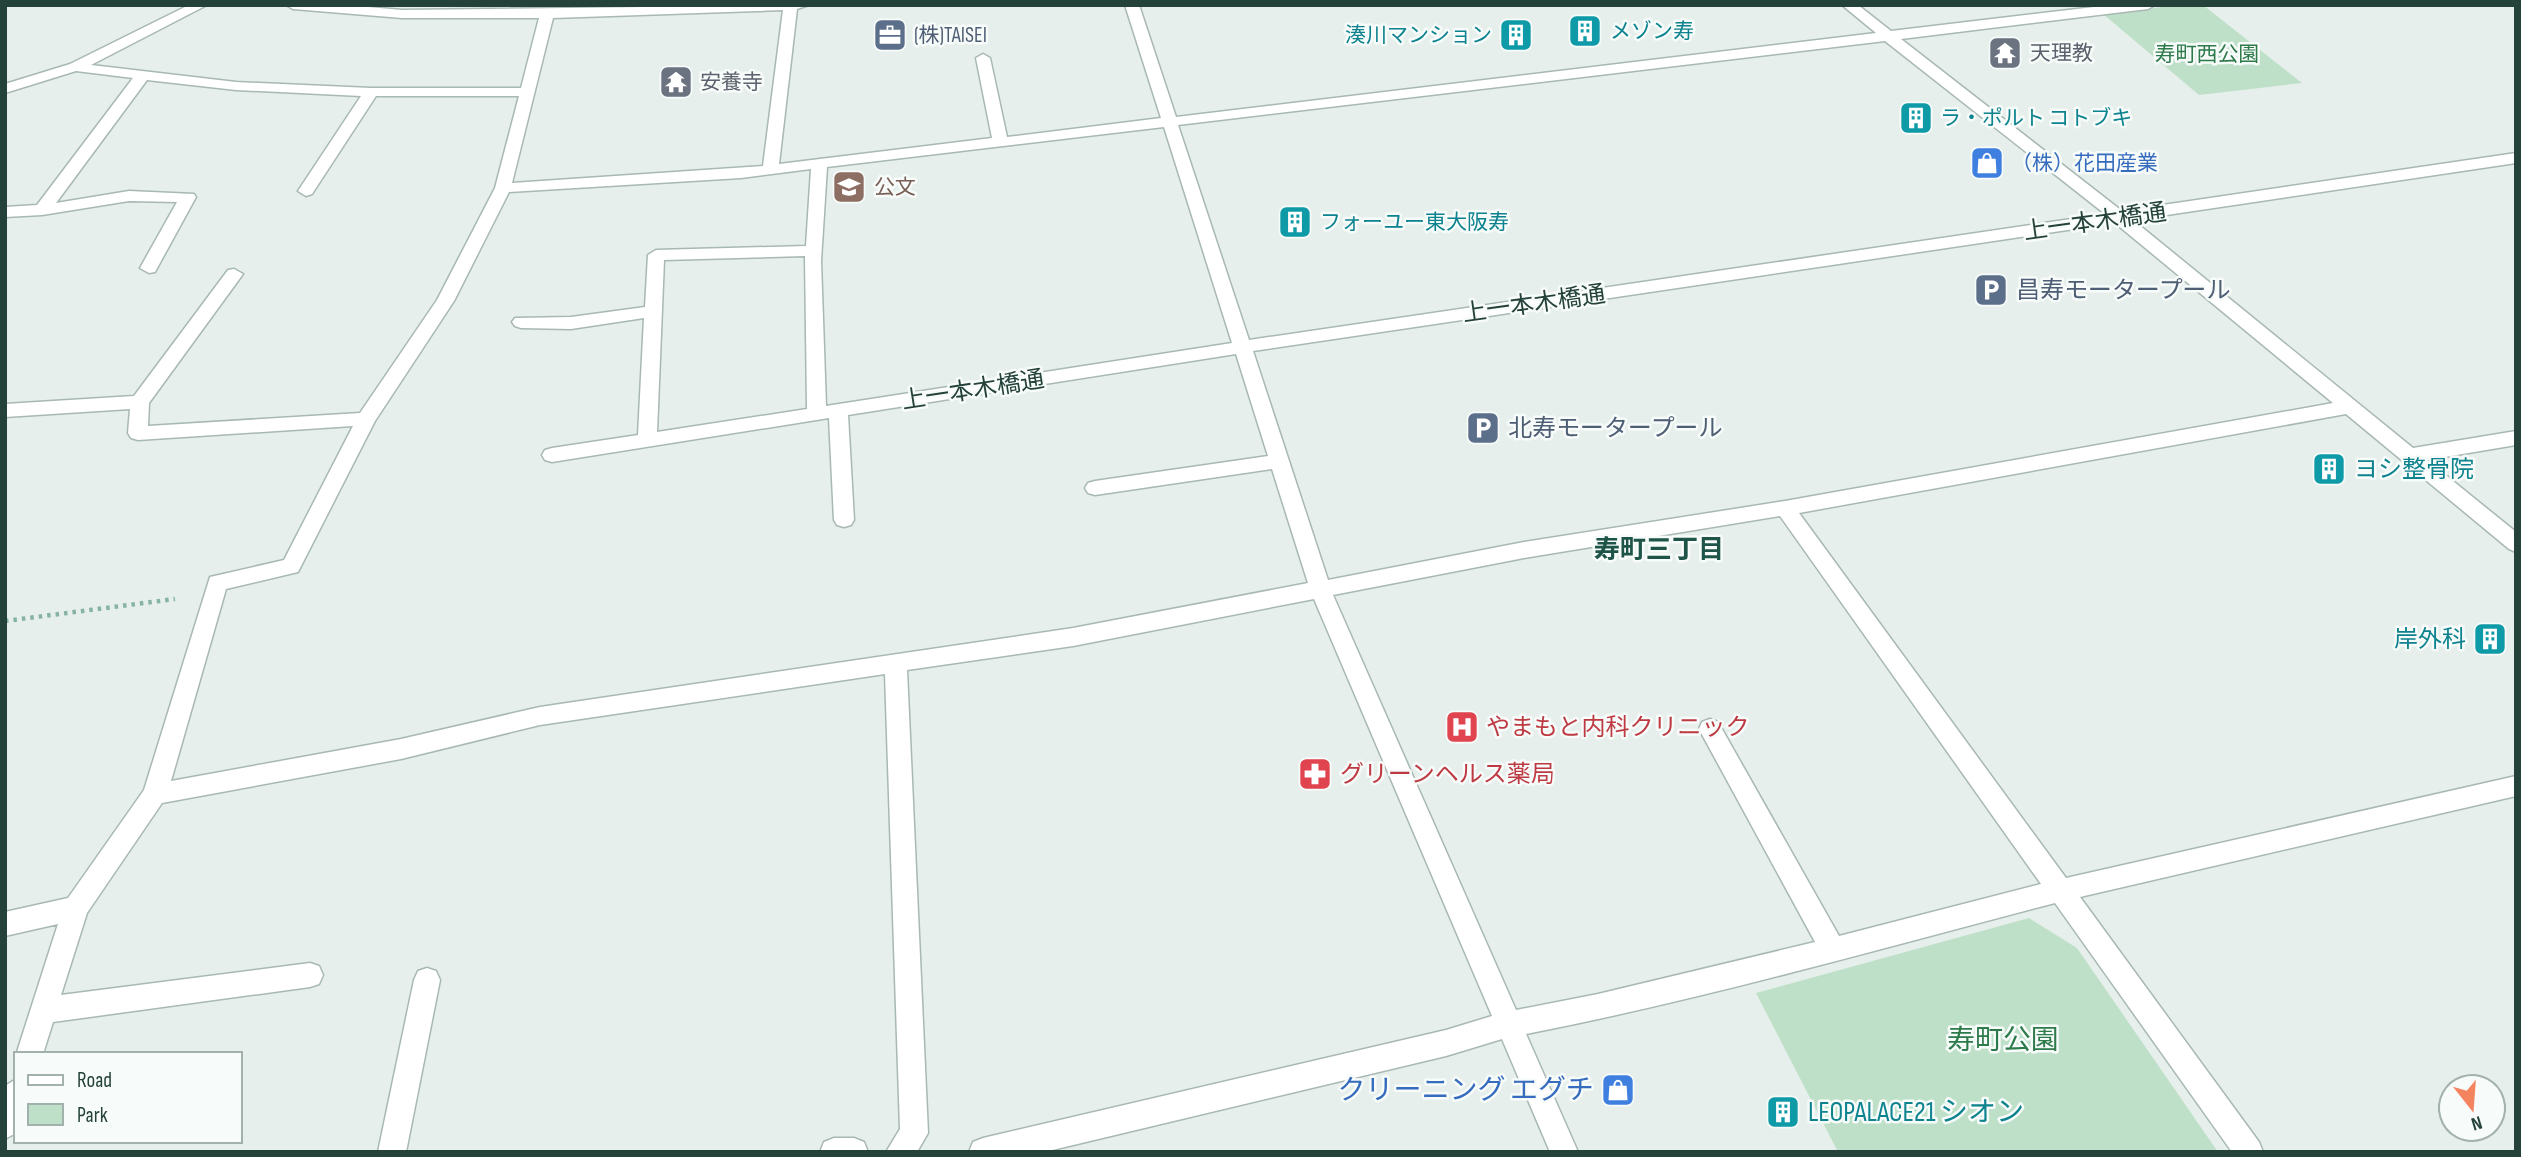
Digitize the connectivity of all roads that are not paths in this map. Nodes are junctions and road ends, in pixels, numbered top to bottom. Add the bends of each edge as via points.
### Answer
1 (200, 5) edge
2 (293, 5) edge
3 (1132, 5) edge
4 (1849, 5) edge
5 (2148, 5) edge
6 (796, 6) edge
7 (632, 9) edge
8 (405, 10) edge
9 (2066, 10) edge
10 (547, 14) junction
11 (1889, 37) junction
12 (983, 58) dead end
13 (75, 67) junction
14 (143, 75) junction
15 (5, 89) edge
16 (371, 92) junction
17 (527, 92) junction
18 (1171, 123) junction
19 (1001, 143) junction
20 (2516, 158) edge
21 (819, 164) junction
22 (770, 170) junction
23 (503, 188) junction
24 (306, 191) dead end
25 (43, 209) junction
26 (5, 212) edge
27 (2120, 218) junction
28 (813, 251) junction
29 (149, 268) dead end
30 (234, 274) dead end
31 (653, 311) junction
32 (521, 322) dead end
33 (1243, 347) junction
34 (140, 402) junction
35 (2350, 407) junction
36 (5, 411) edge
37 (838, 411) junction
38 (817, 415) junction
39 (366, 419) junction
40 (2516, 438) edge
41 (647, 440) junction
42 (552, 454) dead end
43 (2409, 456) junction
44 (1280, 461) junction
45 (1095, 488) dead end
46 (1785, 508) junction
47 (844, 520) dead end
48 (2516, 544) edge
49 (1321, 591) junction
50 (896, 663) junction
51 (1710, 729) dead end
52 (2516, 786) edge
53 (155, 794) junction
54 (2062, 890) junction
55 (76, 908) junction
56 (5, 924) edge
57 (1833, 950) junction
58 (310, 975) dead end
59 (427, 980) dead end
60 (43, 1010) junction
61 (1510, 1024) junction
62 (30, 1052) edge
63 (14, 1099) edge
64 (5, 1125) edge
65 (391, 1152) edge
66 (834, 1152) edge
67 (854, 1152) edge
68 (900, 1152) edge
69 (983, 1152) edge
70 (1564, 1152) edge
71 (2249, 1152) edge

1 - 13 street
2 - 8 street
3 - 18 street
4 - 11 street
5 - 9 street
6 - 7 street
6 - 22 street
7 - 10 street
8 - 10 street
9 - 11 street
10 - 17 street
11 - 18 street
11 - 27 street
12 - 19 street
13 - 14 street
13 - 15 street
14 - 16 street via 236,86
14 - 25 street
16 - 17 street
16 - 24 street
17 - 23 street
18 - 19 street
18 - 33 street
19 - 21 street
20 - 27 street, 上一本木橋通
21 - 22 street
21 - 28 street
22 - 23 street
23 - 39 street via 444,301
25 - 26 street
25 - 29 street via 129,197 188,197
27 - 33 street, 上一本木橋通
27 - 35 street
28 - 31 street via 656,255
28 - 38 street
30 - 34 street
31 - 32 street via 571,323
31 - 41 street
33 - 37 street, 上一本木橋通
33 - 44 street
34 - 36 street
34 - 39 street via 138,433
35 - 43 street
35 - 46 street
37 - 38 street, 上一本木橋通
37 - 47 street
38 - 41 street, 上一本木橋通
39 - 53 street via 291,566 217,583
40 - 43 street
41 - 42 street, 上一本木橋通
43 - 48 street
44 - 45 street
44 - 49 street
46 - 49 street via 1524,550
46 - 54 street
49 - 50 street via 1073,637
49 - 61 street
50 - 53 street via 540,716 401,749
50 - 68 street via 914,1133
51 - 57 street
52 - 54 street
53 - 55 street
54 - 57 street
54 - 71 street
55 - 56 street
55 - 60 street
57 - 61 street
58 - 60 street
59 - 65 street
60 - 62 street
61 - 69 street
61 - 70 street
63 - 64 street
66 - 67 street

